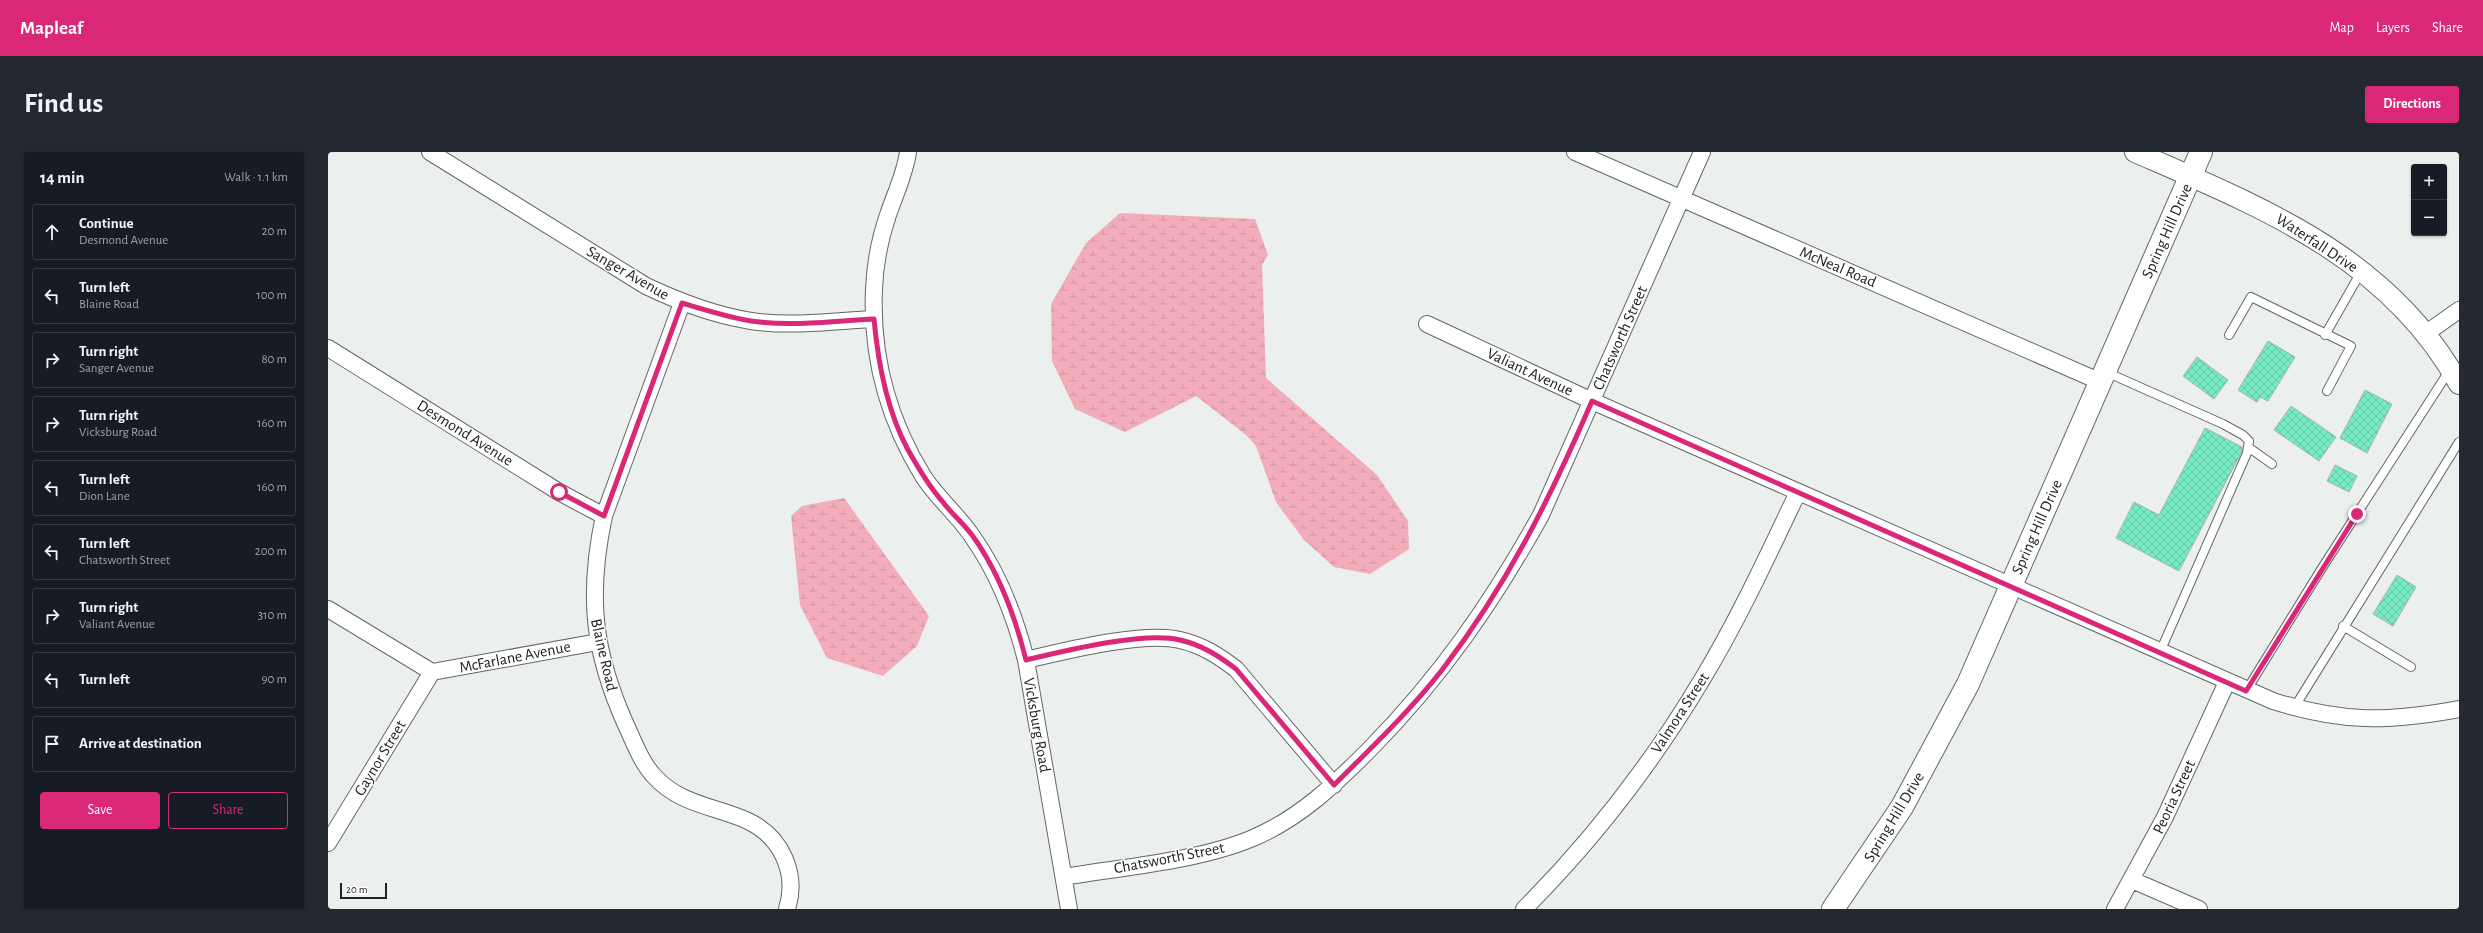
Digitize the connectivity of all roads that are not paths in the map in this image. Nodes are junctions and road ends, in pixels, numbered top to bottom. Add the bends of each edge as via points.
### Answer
1 (430, 152) edge
2 (908, 152) edge
3 (1575, 152) edge
4 (1702, 152) edge
5 (2136, 152) edge
6 (2201, 152) edge
7 (2191, 176) junction
8 (1681, 200) junction
9 (2362, 272) junction
10 (682, 303) junction
11 (2459, 310) edge
12 (874, 319) junction
13 (1427, 324) dead end
14 (2424, 334) junction
15 (2229, 335) dead end
16 (2325, 335) junction
17 (328, 348) edge
18 (2103, 376) junction
19 (2455, 376) edge
20 (2327, 391) dead end
21 (1592, 401) junction
22 (2459, 442) edge
23 (2248, 447) junction
24 (2272, 464) dead end
25 (1798, 492) junction
26 (604, 516) junction
27 (2011, 586) junction
28 (328, 609) edge
29 (2343, 626) junction
30 (598, 642) junction
31 (2160, 652) junction
32 (1026, 660) junction
33 (2411, 667) dead end
34 (432, 672) junction
35 (2227, 682) junction
36 (2246, 691) junction
37 (2294, 708) junction
38 (2459, 709) edge
39 (1334, 785) junction
40 (328, 843) edge
41 (1064, 877) junction
42 (2132, 880) junction
43 (788, 909) edge
44 (1069, 909) edge
45 (1524, 909) edge
46 (1834, 909) edge
47 (2115, 909) edge
48 (2199, 909) edge

1 - 10 street, Sanger Avenue via 646,286
2 - 12 street, Vicksburg Road via 878,253
3 - 8 street, McNeal Road
4 - 8 street, Chatsworth Street
5 - 7 street, Waterfall Drive
6 - 7 main road, Spring Hill Drive
7 - 9 street, Waterfall Drive via 2299,228
7 - 18 main road, Spring Hill Drive
8 - 18 street, McNeal Road
8 - 21 street, Chatsworth Street
9 - 14 street, Waterfall Drive via 2394,300
9 - 16 lane
10 - 12 street, Sanger Avenue via 712,313 751,321 785,323
10 - 26 street, Blaine Road
11 - 14 street
12 - 32 street, Vicksburg Road via 883,382 906,446 942,502 972,535 991,567 1006,598
13 - 21 street, Valiant Avenue
14 - 19 street, Waterfall Drive
15 - 16 lane via 2251,297
16 - 20 lane via 2351,346
17 - 26 street, Desmond Avenue via 559,492
18 - 23 lane via 2243,435 2249,441
18 - 27 main road, Spring Hill Drive
19 - 36 lane via 2307,591
21 - 25 street, Valiant Avenue
21 - 39 street, Chatsworth Street via 1541,515 1478,620 1406,713
22 - 29 lane
23 - 24 lane
23 - 31 lane
25 - 27 street, Valiant Avenue
25 - 45 street, Valmora Street via 1737,618 1667,736 1586,842
26 - 30 street, Blaine Road via 597,546 594,581
27 - 31 street, Valiant Avenue
27 - 46 main road, Spring Hill Drive via 1968,684 1937,745 1902,807
28 - 34 street
29 - 33 lane
29 - 37 lane
30 - 34 street, McFarlane Avenue
30 - 43 street, Blaine Road via 610,689 642,758 653,775 667,789 684,800 747,821 762,829 776,843 789,868 792,894
31 - 35 street, Valiant Avenue
32 - 39 street via 1159,637 1198,645 1218,655 1236,669
32 - 41 street, Vicksburg Road
34 - 40 street, Gaynor Street
35 - 36 street, Valiant Avenue
35 - 42 street, Peoria Street via 2165,817
36 - 37 street, Valiant Avenue
37 - 38 street, Valiant Avenue via 2333,717 2364,720 2402,718
39 - 41 street, Chatsworth Street via 1281,824 1253,838 1224,848
41 - 44 street, Vicksburg Road
42 - 47 street, Peoria Street
42 - 48 street

